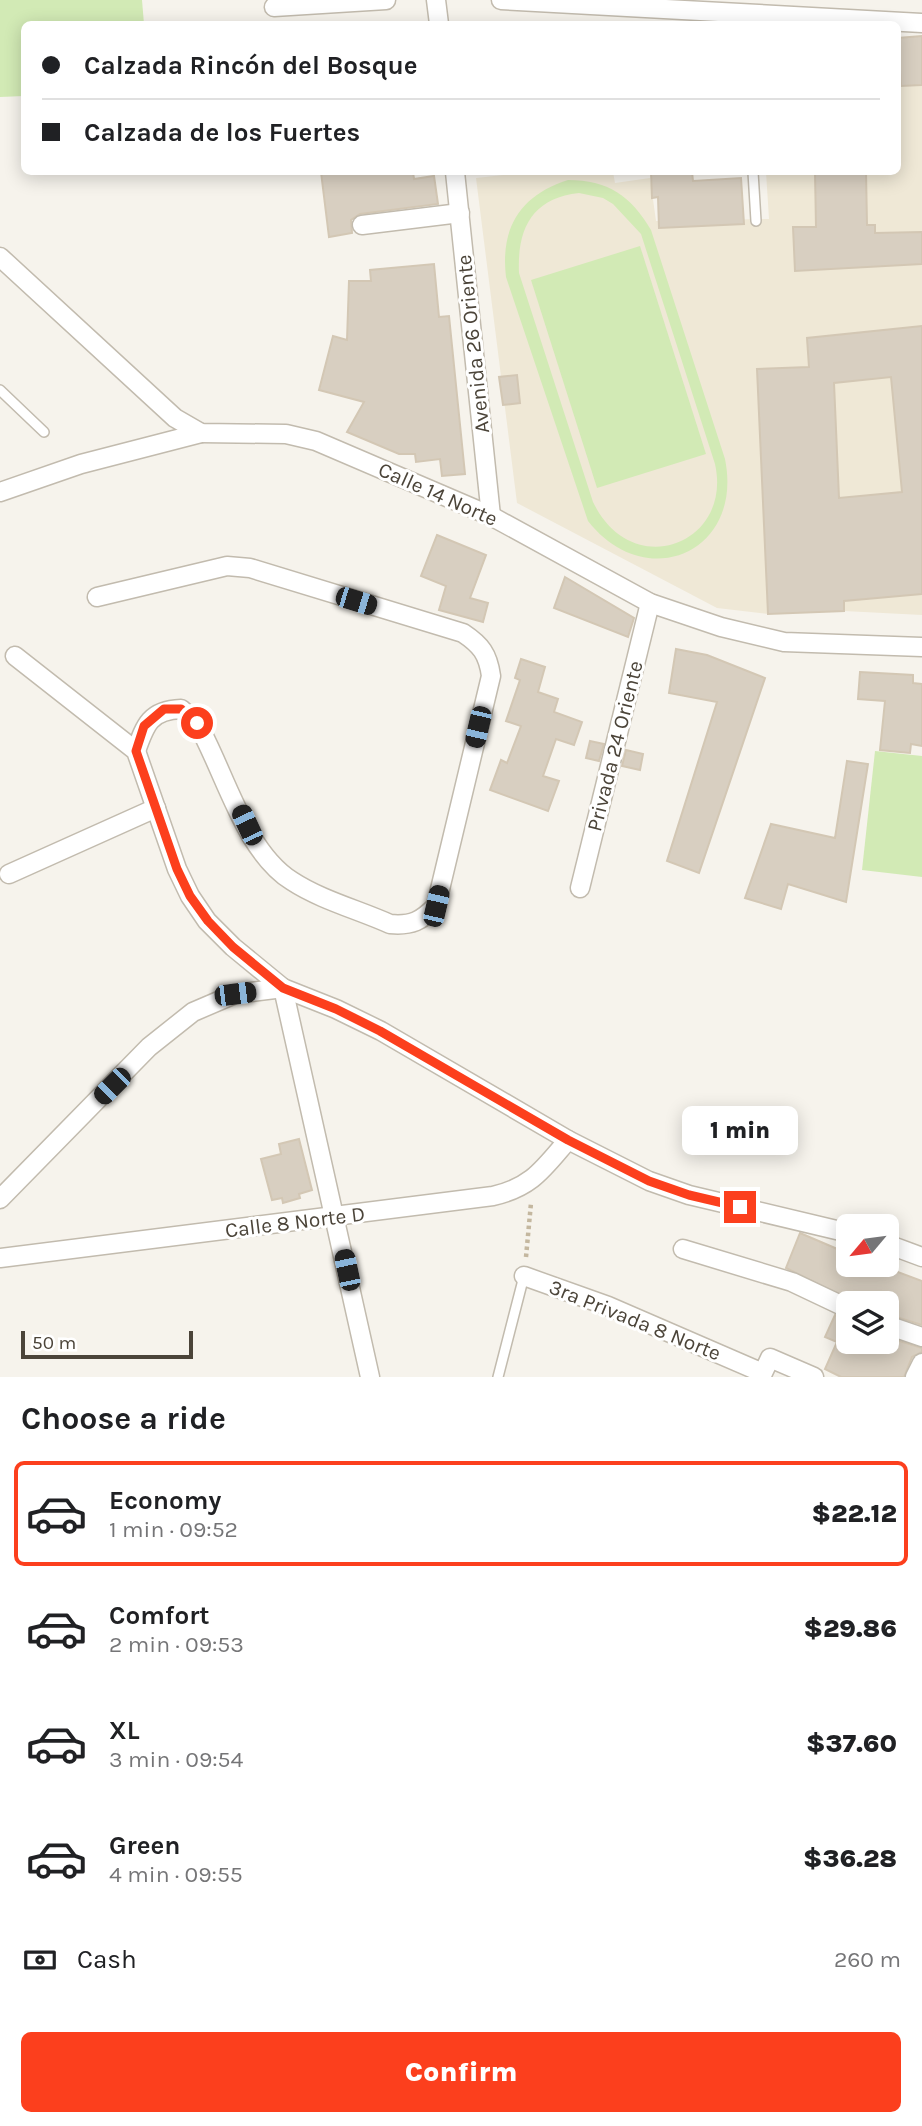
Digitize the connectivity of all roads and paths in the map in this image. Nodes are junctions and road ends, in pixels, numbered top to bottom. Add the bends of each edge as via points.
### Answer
1 (386, 0) edge
2 (436, 0) edge
3 (501, 0) edge
4 (274, 7) dead end
5 (744, 18) edge
6 (439, 21) edge
7 (851, 21) edge
8 (901, 22) edge
9 (922, 23) edge
10 (455, 175) edge
11 (753, 175) edge
12 (460, 213) junction
13 (756, 221) dead end
14 (362, 225) dead end
15 (2, 262) edge
16 (0, 390) edge
17 (44, 432) dead end
18 (201, 433) junction
19 (0, 492) edge
20 (491, 516) junction
21 (97, 597) dead end
22 (650, 603) junction
23 (922, 647) edge
24 (15, 656) dead end
25 (136, 751) junction
26 (156, 808) junction
27 (9, 874) dead end
28 (580, 888) dead end
29 (283, 988) junction
30 (568, 1140) junction
31 (533, 1181) junction
32 (0, 1199) edge
33 (335, 1217) junction
34 (836, 1230) edge
35 (683, 1249) dead end
36 (900, 1249) edge
37 (922, 1257) edge
38 (0, 1258) edge
39 (524, 1276) junction
40 (836, 1303) edge
41 (899, 1329) edge
42 (922, 1337) edge
43 (922, 1363) edge
44 (370, 1377) edge
45 (498, 1377) edge
46 (814, 1377) edge
47 (915, 1377) edge

1 - 4 street
2 - 6 street
3 - 5 street
5 - 7 street
8 - 9 street
10 - 12 street, Avenida 26 Oriente
11 - 13 lane
12 - 14 street
12 - 20 street, Avenida 26 Oriente
15 - 18 street via 175,418
16 - 17 lane
18 - 19 street, Calle 14 Norte via 81,464
18 - 20 street, Calle 14 Norte via 286,434 316,441
20 - 22 street, Calle 14 Norte
21 - 25 street via 227,566 250,568 463,633 478,643 489,659 491,676 436,906 423,920 407,926 390,924 293,882 274,866 257,846 197,723 181,709 164,709 144,726
22 - 23 street, Calle 14 Norte via 721,628 784,642
22 - 28 street, Privada 24 Oriente
24 - 25 street
25 - 26 street
26 - 27 street
26 - 29 street via 190,896 233,947
29 - 30 street via 380,1031
29 - 32 street via 235,994 193,1012 149,1048
29 - 33 street
30 - 31 street, Calle 8 Norte D
30 - 34 street via 649,1181 689,1195
31 - 33 street, Calle 8 Norte D via 493,1196
31 - 39 path
33 - 38 street, Calle 8 Norte D
33 - 44 street
35 - 40 street via 792,1282
36 - 37 street
39 - 45 lane
39 - 46 street, 3ra Privada 8 Norte via 608,1306 763,1373 770,1358
41 - 42 street
43 - 47 street

